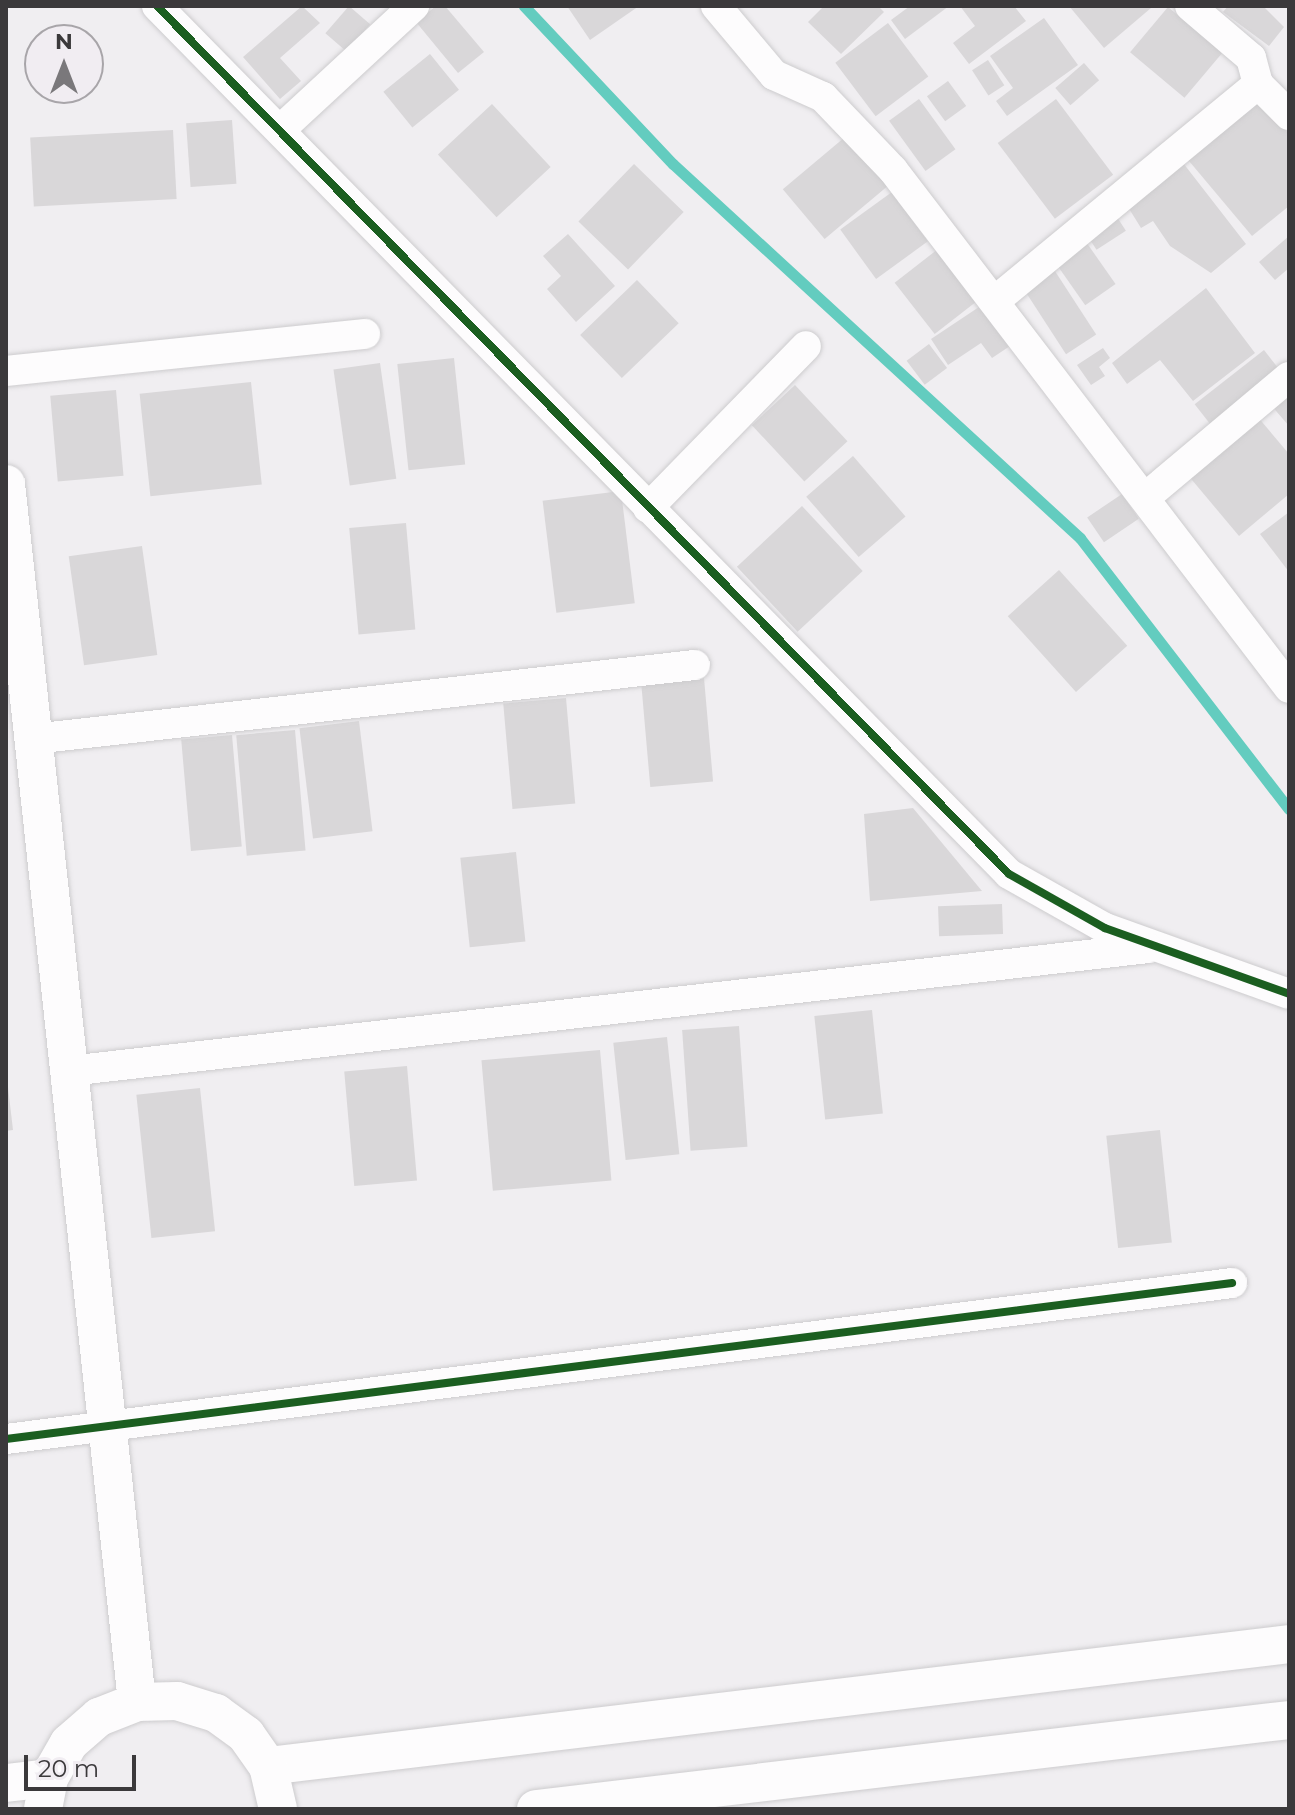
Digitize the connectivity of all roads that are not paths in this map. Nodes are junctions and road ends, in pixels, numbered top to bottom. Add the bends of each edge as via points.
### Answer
1 (157, 6) edge
2 (414, 6) edge
3 (716, 6) edge
4 (1190, 6) edge
5 (1258, 84) junction
6 (1289, 115) edge
7 (280, 130) junction
8 (996, 300) junction
9 (365, 334) dead end
10 (806, 346) dead end
11 (6, 371) edge
12 (1289, 377) edge
13 (6, 487) edge
14 (1147, 496) junction
15 (648, 508) junction
16 (695, 665) dead end
17 (1286, 679) edge
18 (33, 739) junction
19 (1157, 947) junction
20 (1289, 994) edge
21 (69, 1071) junction
22 (1232, 1283) dead end
23 (107, 1426) junction
24 (6, 1439) edge
25 (1289, 1644) edge
26 (137, 1702) junction
27 (1289, 1720) edge
28 (268, 1766) junction
29 (6, 1783) edge
30 (46, 1793) edge
31 (690, 1800) edge
32 (278, 1809) edge
33 (536, 1809) edge

1 - 7 street
2 - 7 street
3 - 8 street via 774,75 823,97 853,128
4 - 5 street via 1251,58
5 - 6 street
5 - 8 street
7 - 15 street
8 - 14 street
9 - 11 street
10 - 15 street
12 - 14 street
13 - 18 street
14 - 17 street
15 - 19 street via 1009,874 1042,897
16 - 18 street
18 - 21 street
19 - 20 street
19 - 21 street
21 - 23 street
22 - 23 street
23 - 24 street
23 - 26 street
25 - 28 street
26 - 28 street via 177,1701 216,1713 246,1735
26 - 30 street via 79,1734
27 - 31 street
28 - 32 street
29 - 30 street
31 - 33 street

